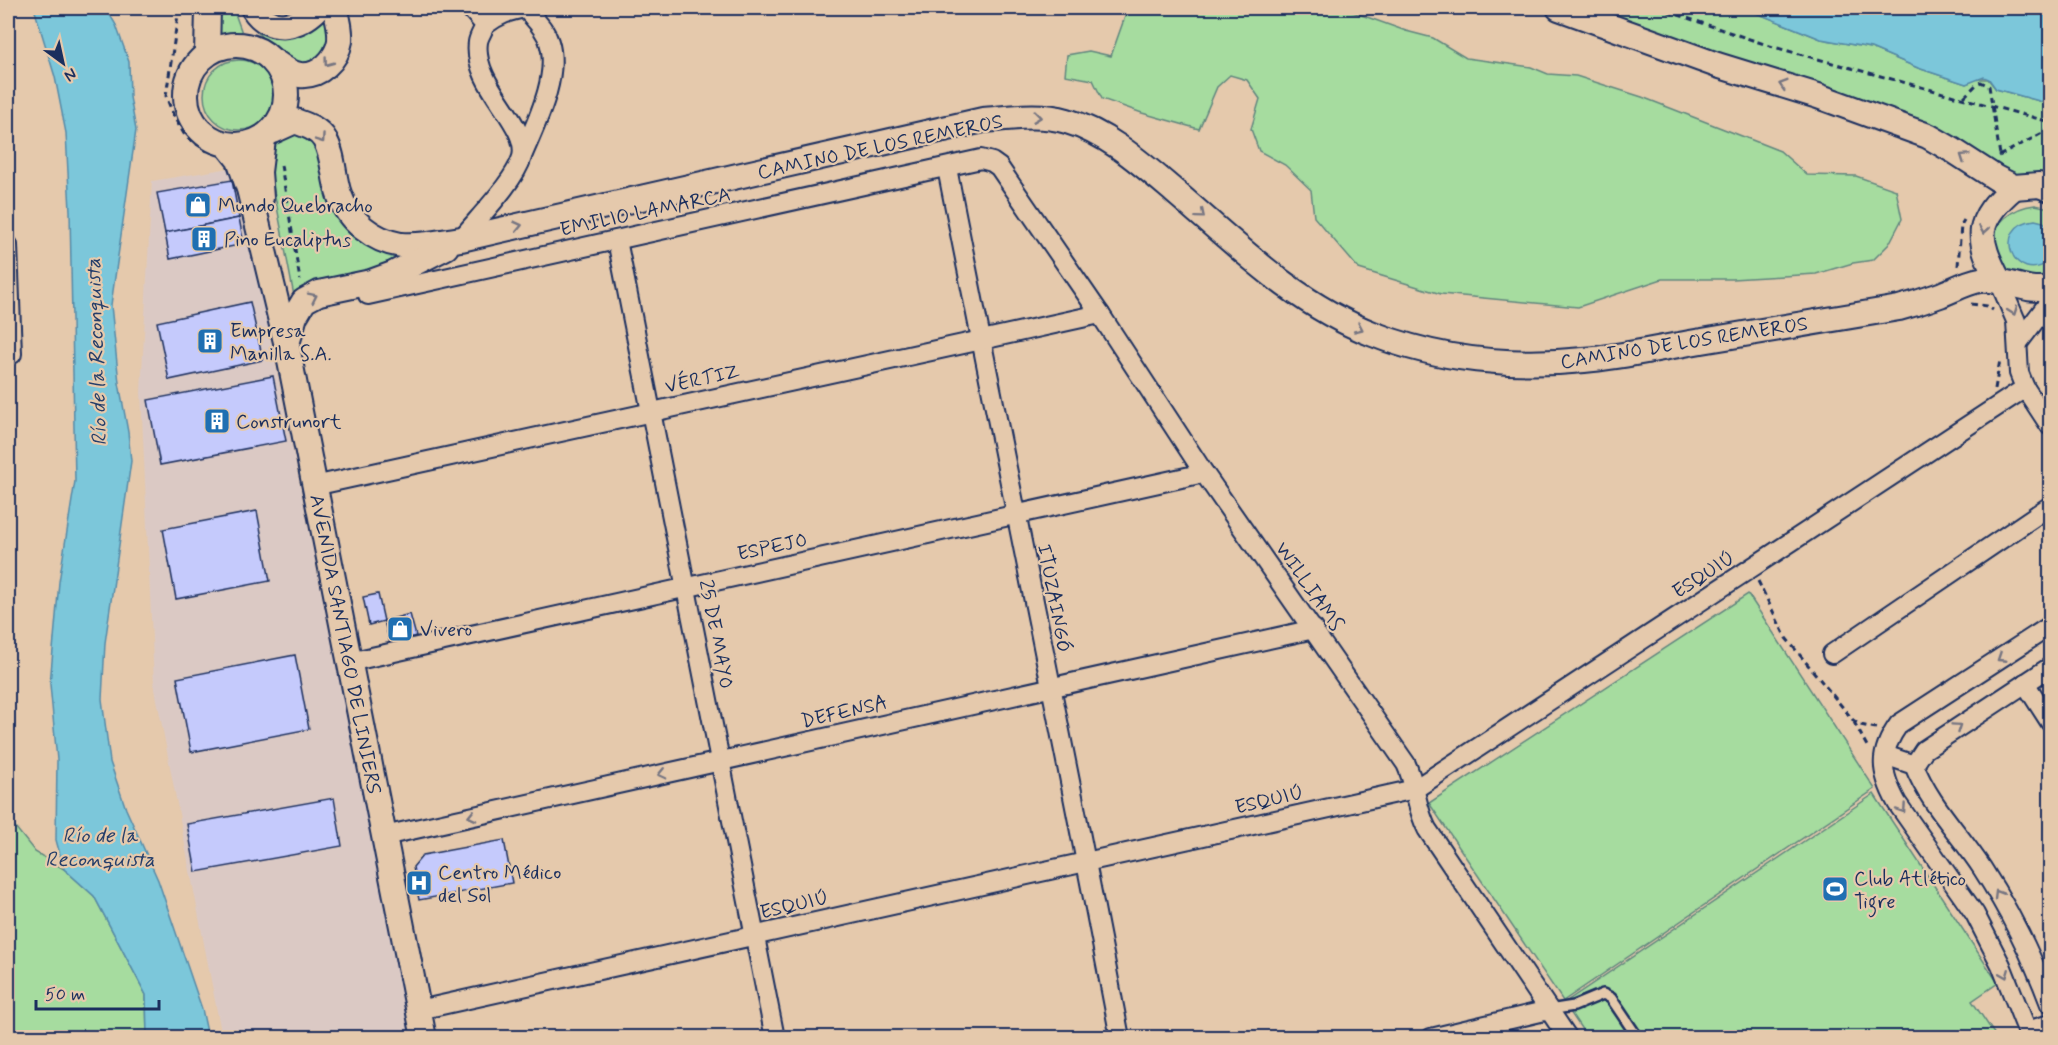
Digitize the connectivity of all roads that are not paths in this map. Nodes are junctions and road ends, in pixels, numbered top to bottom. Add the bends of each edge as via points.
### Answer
1 (208, 8) edge
2 (240, 8) edge
3 (253, 8) edge
4 (318, 8) edge
5 (335, 8) edge
6 (471, 8) edge
7 (525, 8) edge
8 (1559, 8) edge
9 (485, 25) junction
10 (207, 54) junction
11 (267, 56) junction
12 (268, 135) junction
13 (220, 150) junction
14 (522, 158) junction
15 (999, 167) joint
16 (947, 168) junction
17 (2014, 187) junction
18 (2050, 189) edge
19 (461, 239) junction
20 (617, 240) junction
21 (8, 245) edge
22 (265, 252) junction
23 (1999, 281) junction
24 (2050, 288) edge
25 (368, 294) dead end
26 (2050, 301) edge
27 (1100, 314) junction
28 (981, 340) junction
29 (2018, 343) junction
30 (287, 346) junction
31 (10, 354) edge
32 (2025, 388) junction
33 (650, 412) junction
34 (2050, 426) edge
35 (1204, 473) junction
36 (314, 486) junction
37 (2050, 506) edge
38 (1016, 515) junction
39 (685, 588) junction
40 (2050, 626) edge
41 (1314, 629) junction
42 (1832, 654) dead end
43 (349, 662) junction
44 (2050, 667) edge
45 (2025, 683) junction
46 (1050, 688) junction
47 (2050, 722) edge
48 (1886, 752) junction
49 (720, 761) junction
50 (1914, 765) junction
51 (1415, 789) junction
52 (384, 836) junction
53 (1087, 862) junction
54 (754, 936) junction
55 (2050, 1004) edge
56 (418, 1010) junction
57 (1549, 1010) junction
58 (2050, 1024) edge
59 (2029, 1034) edge
60 (424, 1038) edge
61 (774, 1038) edge
62 (1120, 1038) edge
63 (1431, 1038) edge
64 (1568, 1038) edge
65 (1638, 1038) edge

1 - 10 main road
2 - 11 main road
3 - 4 main road via 257,15 274,24 291,26
5 -> 11 main road via 340,42 324,69 301,75
6 - 9 street
7 - 9 street via 510,10
7 - 14 street via 549,41 551,60 541,110
17 -> 8 main road via 1928,136
9 - 14 street via 478,40 483,76 519,135
10 - 11 main road via 232,45 246,46
10 - 13 main road via 188,81 187,106 198,129
11 - 12 main road via 287,89 281,118
12 - 13 main road
12 -> 19 main road, CAMINO DE LOS REMEROS via 295,121 311,126 325,140 343,202 370,234 402,245
12 - 22 main road, AVENIDA SANTIAGO DE LINIERS via 259,171
13 - 22 main road, AVENIDA SANTIAGO DE LINIERS via 239,160
14 - 19 street via 512,177
15 - 16 street, EMILIO LAMARCA via 981,159
15 - 27 street, WILLIAMS
16 - 20 street, EMILIO LAMARCA
16 - 28 street, ITUZAINGÓ
17 - 18 main road via 2039,185
17 -> 23 main road via 1997,201 1983,228 1986,255
19 -> 23 main road, CAMINO DE LOS REMEROS via 983,120 1027,116 1067,121 1108,140 1149,170 1262,268 1313,304 1372,334 1473,358 1530,363 1586,360 1899,308 1980,280
30 -> 19 main road, CAMINO DE LOS REMEROS via 295,316 304,301 319,293 386,277
20 - 25 street, EMILIO LAMARCA
20 - 33 street, 25 DE MAYO
21 - 31 street
22 - 30 main road, AVENIDA SANTIAGO DE LINIERS
23 - 24 main road, CAMINO DE LOS REMEROS via 2021,288
23 -> 29 street via 2016,321
26 - 29 street
27 - 28 street, VÉRTIZ
27 - 35 street, WILLIAMS
28 - 33 street, VÉRTIZ
28 - 38 street, ITUZAINGÓ
29 - 32 street via 2019,373
30 - 36 main road, AVENIDA SANTIAGO DE LINIERS
32 - 34 street
32 - 51 street, ESQUIÚ
33 - 36 street, VÉRTIZ
33 - 39 street, 25 DE MAYO
35 - 38 street, ESPEJO
35 - 41 street, WILLIAMS
36 - 43 main road, AVENIDA SANTIAGO DE LINIERS
37 - 42 street
38 - 39 street, ESPEJO
38 - 46 street, ITUZAINGÓ
39 - 43 street, ESPEJO
39 - 49 street, 25 DE MAYO
40 -> 48 street via 1899,724
41 - 46 street, DEFENSA
41 - 51 street, WILLIAMS via 1406,765
43 - 52 main road, AVENIDA SANTIAGO DE LINIERS
44 - 45 street
45 - 47 street
50 -> 45 street via 1924,750
46 - 49 street, DEFENSA
46 - 53 street, ITUZAINGÓ
48 - 50 street
48 -> 59 street via 1887,784 1975,914
49 -> 52 street, DEFENSA
49 - 54 street, 25 DE MAYO
55 -> 50 street via 2017,925 1982,868 1921,784
51 - 53 street, ESQUIÚ
51 - 57 street, WILLIAMS via 1419,814 1427,829
52 - 56 main road, AVENIDA SANTIAGO DE LINIERS
53 - 54 street, ESQUIÚ
53 - 62 street, ITUZAINGÓ
54 - 56 street, ESQUIÚ
54 - 61 street, 25 DE MAYO
56 - 60 main road, AVENIDA SANTIAGO DE LINIERS
57 - 63 street
57 - 64 street, WILLIAMS
57 - 65 lane via 1574,1006 1604,994 1611,998
58 - 59 street

